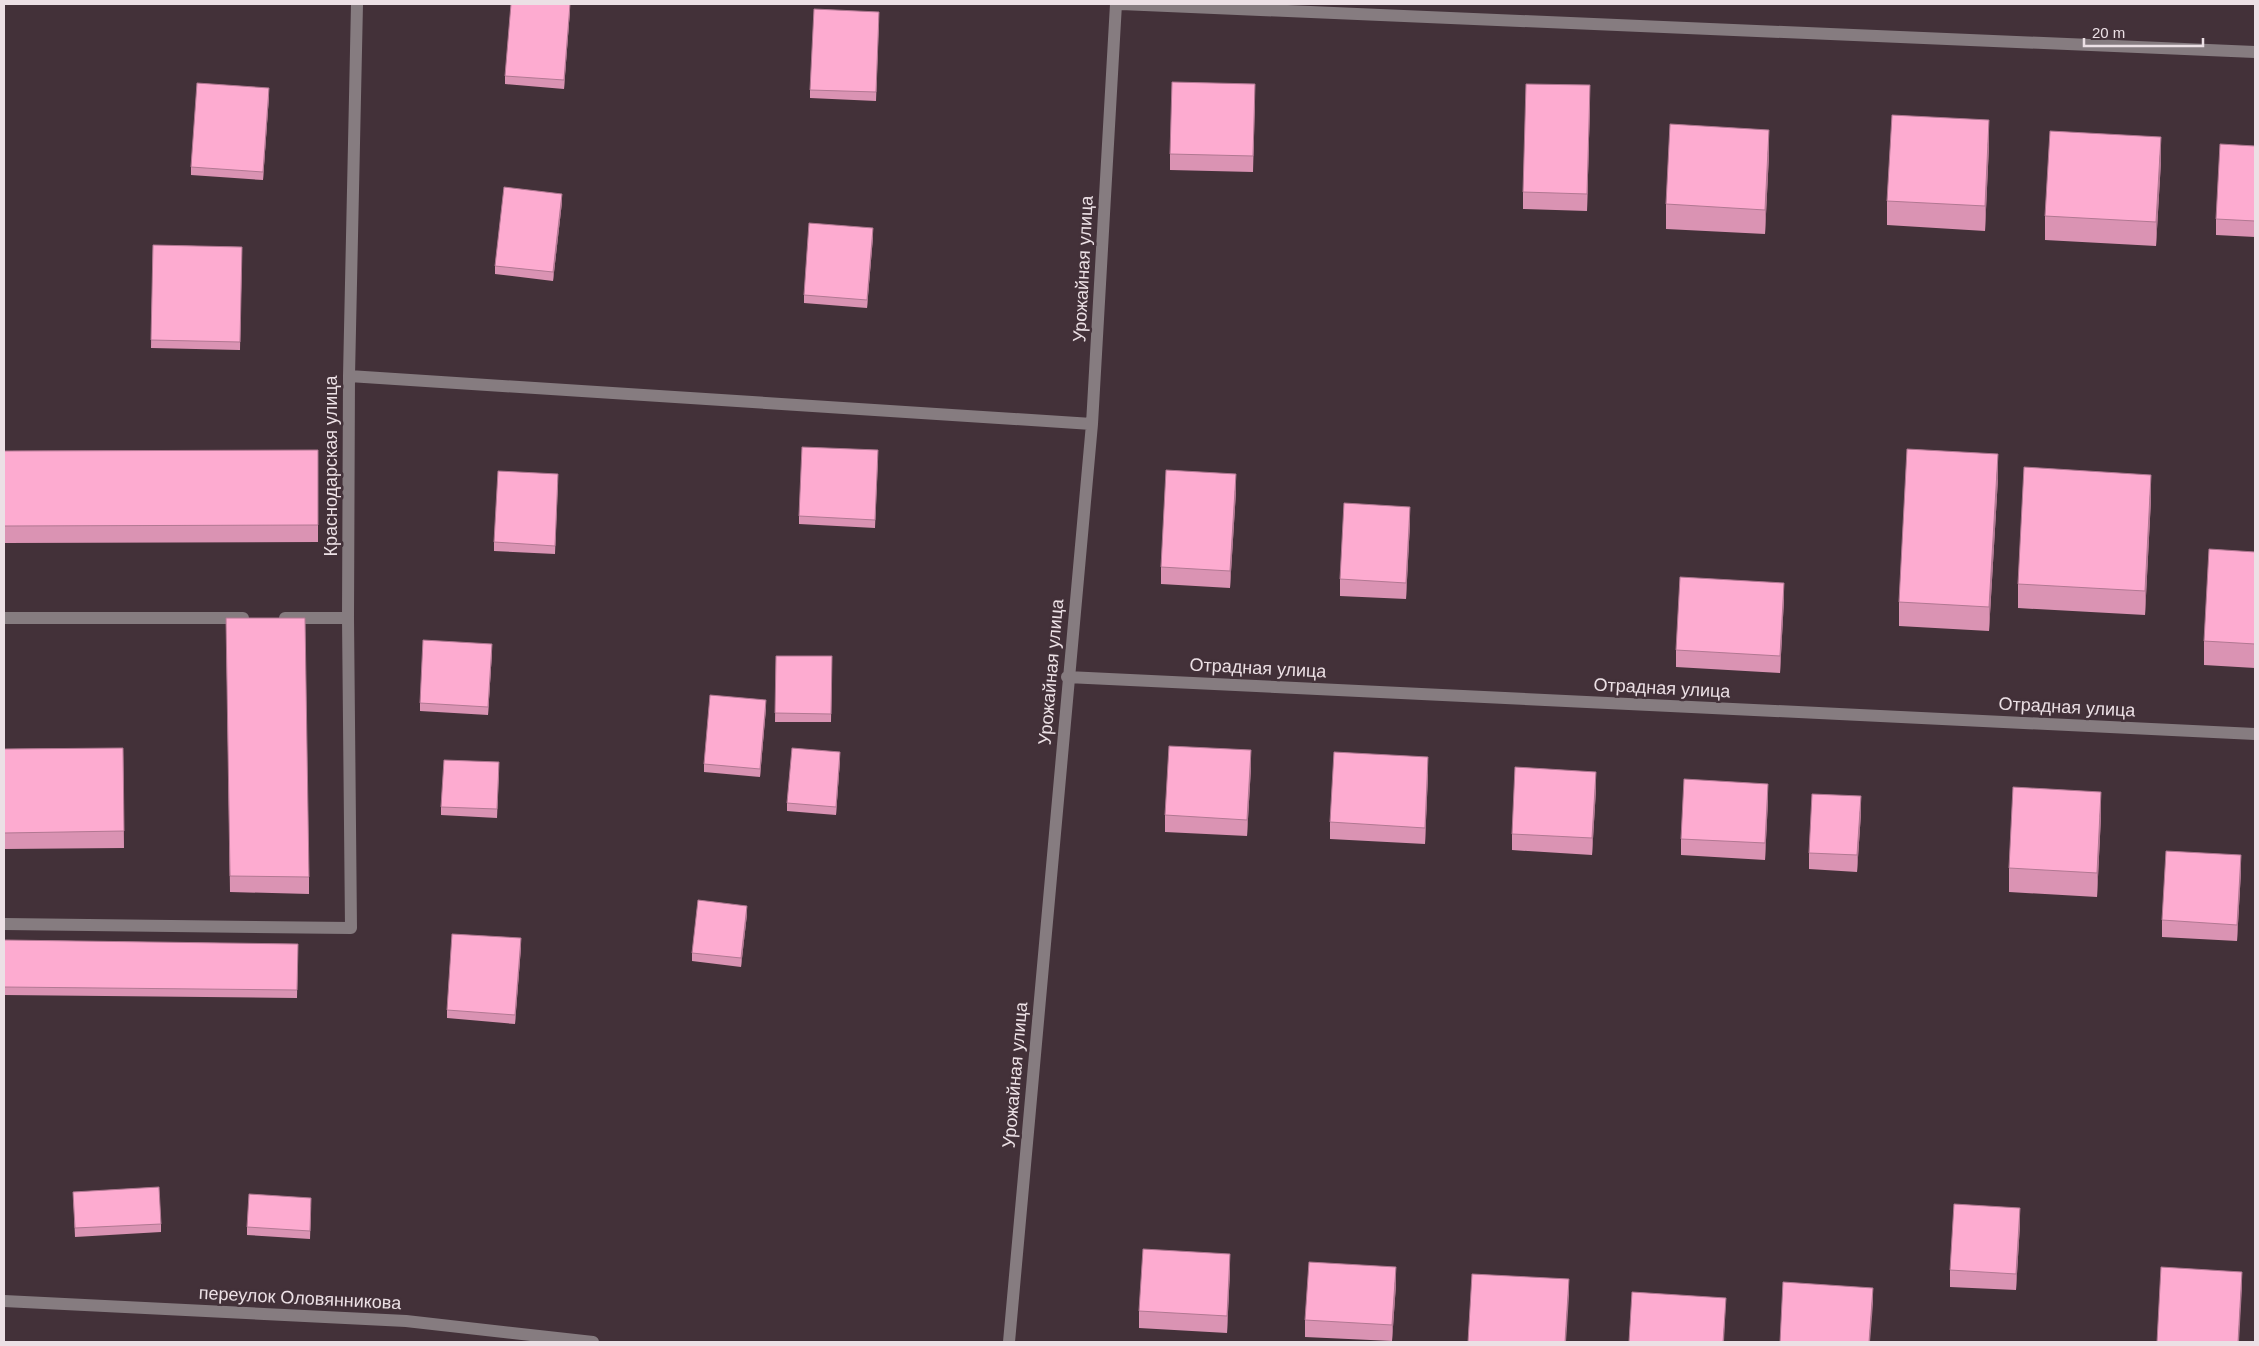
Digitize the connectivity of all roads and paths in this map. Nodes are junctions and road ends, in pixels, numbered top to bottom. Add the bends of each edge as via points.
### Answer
1 (357, 4) edge
2 (1116, 4) edge
3 (1121, 4) edge
4 (2255, 52) edge
5 (349, 376) junction
6 (1092, 424) junction
7 (4, 618) edge
8 (348, 618) junction
9 (1068, 677) junction
10 (2255, 734) edge
11 (4, 924) edge
12 (4, 1301) edge
13 (593, 1342) edge
14 (1008, 1342) edge

1 - 5 street, Краснодарская улица
2 - 6 street, Урожайная улица
3 - 4 street
5 - 6 street
5 - 8 street, Краснодарская улица
6 - 9 street, Урожайная улица
7 - 8 street
8 - 11 street, Краснодарская улица via 351,928
9 - 10 street, Отрадная улица
9 - 14 street, Урожайная улица
12 - 13 street, переулок Оловянникова via 406,1321

